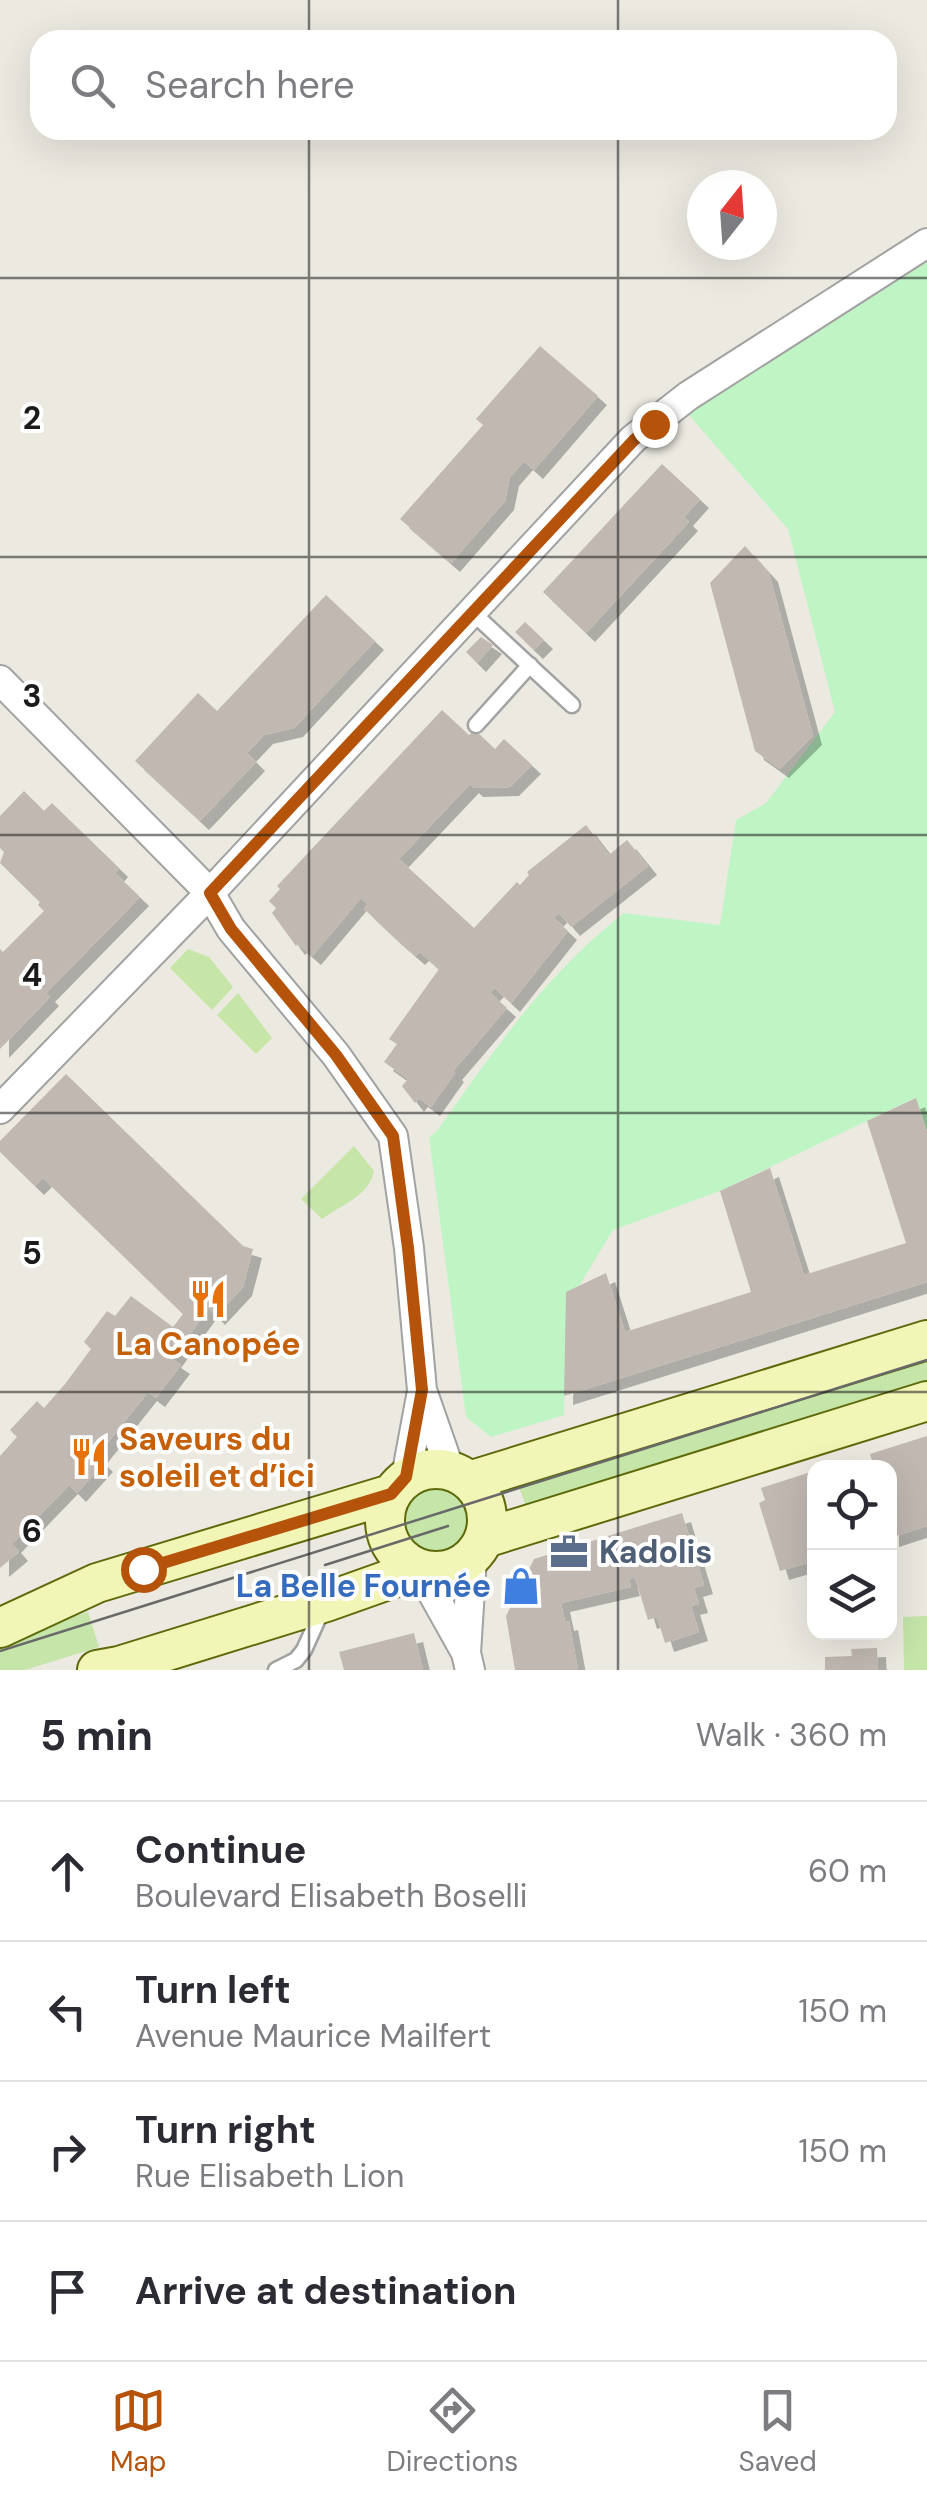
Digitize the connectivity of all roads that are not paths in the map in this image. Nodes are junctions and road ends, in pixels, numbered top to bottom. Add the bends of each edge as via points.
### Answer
1 (927, 243) edge
2 (472, 612) junction
3 (530, 666) junction
4 (0, 680) edge
5 (572, 705) dead end
6 (476, 725) dead end
7 (210, 893) junction
8 (0, 1109) edge
9 (927, 1340) edge
10 (422, 1390) junction
11 (927, 1401) edge
12 (460, 1476) junction
13 (398, 1486) junction
14 (478, 1548) junction
15 (419, 1569) junction
16 (326, 1602) junction
17 (0, 1628) edge
18 (468, 1662) edge
19 (97, 1670) edge
20 (276, 1670) edge

1 - 2 street via 688,396 634,440
2 - 3 lane
2 - 7 street
3 - 5 lane
3 - 6 lane
4 - 7 street
7 - 8 street
7 - 10 street via 393,1136
9 - 12 street
10 - 12 street
10 - 13 street
11 - 14 street
12 - 13 street via 428,1469
12 - 14 street via 483,1499 487,1513
13 - 15 street via 384,1516 390,1544
13 - 17 street via 97,1583
14 - 15 street via 450,1570
14 - 18 street
15 - 16 street
15 - 18 street
16 - 19 street
16 - 20 lane via 304,1650

